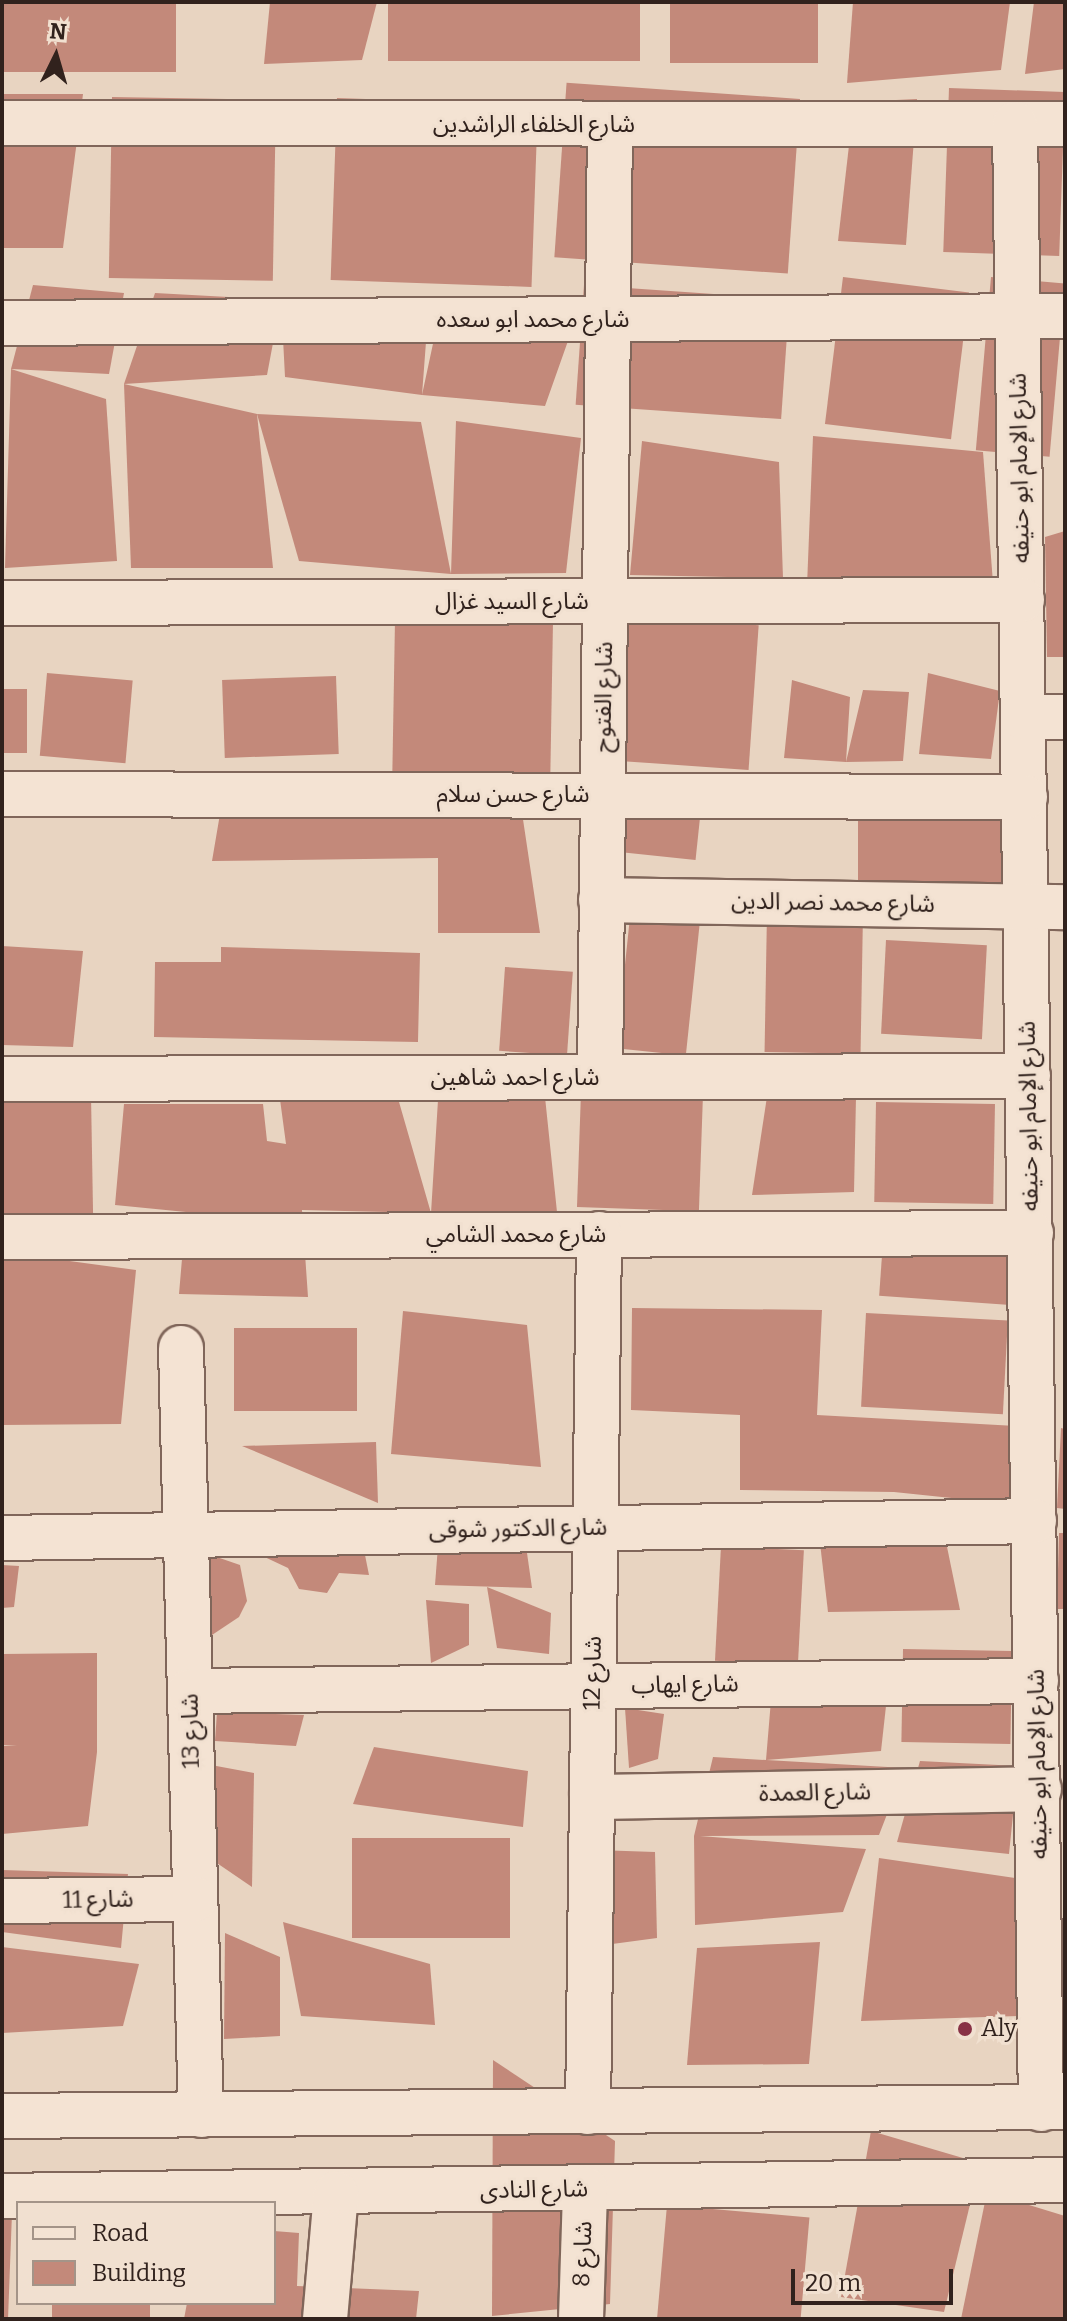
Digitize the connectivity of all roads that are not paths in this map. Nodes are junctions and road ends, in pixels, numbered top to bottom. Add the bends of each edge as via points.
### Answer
1 (2, 123) edge
2 (1015, 124) junction
3 (1065, 124) edge
4 (610, 125) junction
5 (1018, 316) junction
6 (1065, 316) edge
7 (608, 319) junction
8 (2, 323) edge
9 (1022, 600) junction
10 (605, 602) junction
11 (2, 603) edge
12 (1044, 717) edge
13 (2, 794) edge
14 (603, 796) junction
15 (1025, 797) junction
16 (601, 900) junction
17 (1046, 907) edge
18 (1028, 1076) junction
19 (600, 1077) junction
20 (2, 1079) edge
21 (1047, 1121) edge
22 (599, 1234) junction
23 (2, 1237) edge
24 (1042, 1260) edge
25 (181, 1348) dead end
26 (1049, 1409) edge
27 (1034, 1521) junction
28 (595, 1528) junction
29 (185, 1535) junction
30 (2, 1538) edge
31 (1051, 1631) edge
32 (1036, 1681) junction
33 (593, 1686) junction
34 (190, 1691) junction
35 (1039, 1789) junction
36 (592, 1797) junction
37 (1052, 1882) edge
38 (195, 1899) junction
39 (2, 1901) edge
40 (1053, 2108) edge
41 (588, 2112) junction
42 (201, 2115) junction
43 (2, 2116) edge
44 (1065, 2180) edge
45 (585, 2189) junction
46 (336, 2193) junction
47 (2, 2196) edge
48 (325, 2319) edge
49 (581, 2319) edge

1 - 4 street, شارع الخلفاء الراشدين
2 - 3 street, شارع الخلفاء الراشدين
2 - 4 street, شارع الخلفاء الراشدين
2 - 5 street, شارع الإمام ابو حنيفه
4 - 7 street, شارع الفتوح
5 - 6 street, شارع محمد ابو سعده
5 - 7 street, شارع محمد ابو سعده
5 - 9 street, شارع الإمام ابو حنيفه
7 - 8 street, شارع محمد ابو سعده
7 - 10 street, شارع الفتوح
9 - 10 street, شارع السيد غزال
9 - 12 street, شارع الإمام ابو حنيفه
10 - 11 street, شارع السيد غزال
10 - 14 street, شارع الفتوح
12 - 15 street, شارع الإمام ابو حنيفه
13 - 14 street, شارع حسن سلام
14 - 15 street, شارع حسن سلام
14 - 16 street, شارع الفتوح
15 - 17 street, شارع الإمام ابو حنيفه
16 - 17 street, شارع محمد نصر الدين
16 - 19 street, شارع الفتوح
17 - 18 street, شارع الإمام ابو حنيفه
18 - 19 street, شارع احمد شاهين
18 - 21 street, شارع الإمام ابو حنيفه
19 - 20 street, شارع احمد شاهين
21 - 24 street, شارع الإمام ابو حنيفه
22 - 23 street, شارع محمد الشامي
22 - 24 street, شارع محمد الشامي
22 - 28 street, شارع 12
24 - 26 street, شارع الإمام ابو حنيفه
25 - 29 street, شارع 13
26 - 27 street, شارع الإمام ابو حنيفه
27 - 28 street, شارع الدكتور شوقى
27 - 31 street, شارع الإمام ابو حنيفه
28 - 29 street, شارع الدكتور شوقى
28 - 33 street, شارع 12
29 - 30 street, شارع الدكتور شوقى
29 - 34 street, شارع 13
31 - 32 street, شارع الإمام ابو حنيفه
32 - 33 street, شارع ايهاب
32 - 35 street, شارع الإمام ابو حنيفه
33 - 34 street, شارع ايهاب
33 - 36 street, شارع 12
34 - 38 street, شارع 13
35 - 36 street, شارع العمدة
35 - 37 street, شارع الإمام ابو حنيفه
36 - 41 street, شارع 12
37 - 40 street, شارع الإمام ابو حنيفه
38 - 39 street, شارع 11
38 - 42 street, شارع 13
40 - 41 street
41 - 42 street
42 - 43 street
44 - 45 street, شارع النادى
45 - 46 street, شارع النادى
45 - 49 street, شارع 8
46 - 47 street, شارع النادى
46 - 48 street

